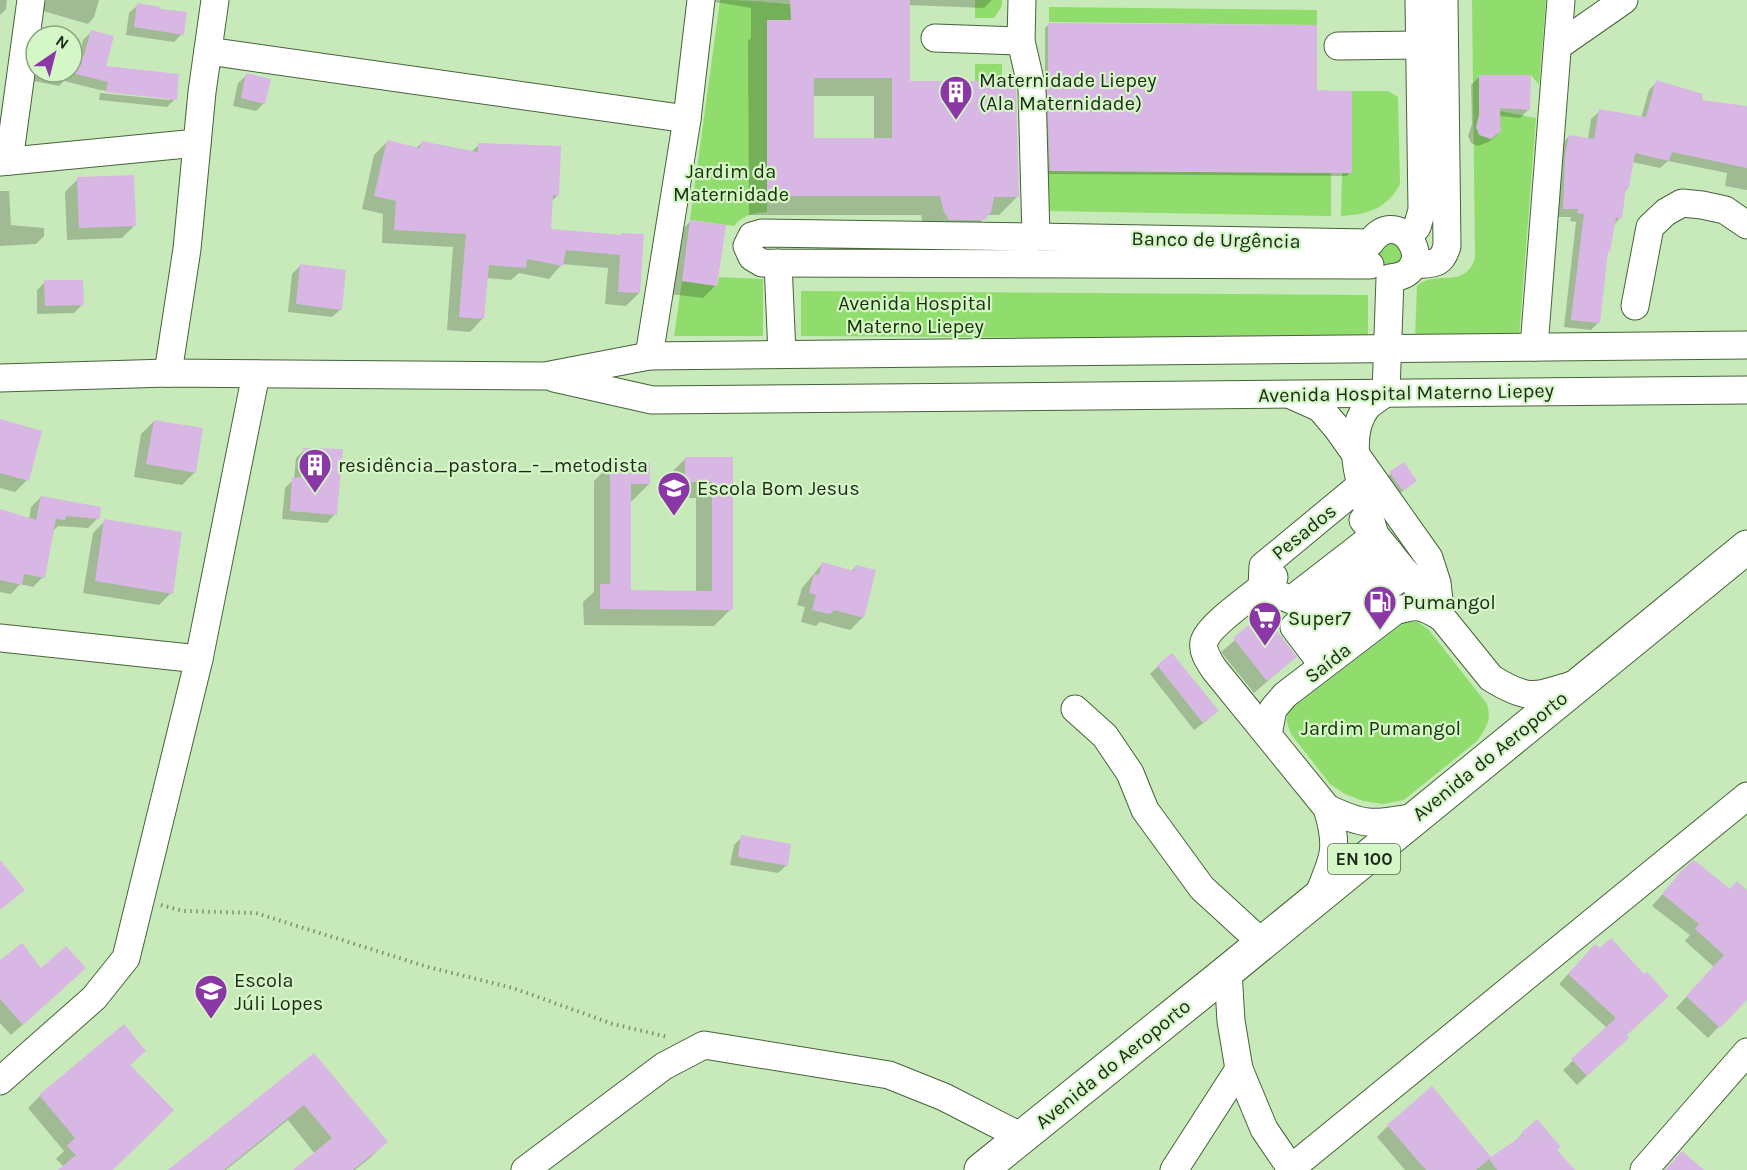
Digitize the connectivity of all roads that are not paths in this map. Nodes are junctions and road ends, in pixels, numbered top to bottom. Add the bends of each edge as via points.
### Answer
1 (30, 0) edge
2 (215, 0) edge
3 (701, 0) edge
4 (1022, 0) edge
5 (1419, 0) edge
6 (1443, 0) edge
7 (1561, 0) edge
8 (1624, 0) edge
9 (935, 38) dead end
10 (1021, 41) junction
11 (1420, 45) junction
12 (1338, 46) dead end
13 (1558, 46) junction
14 (208, 51) junction
15 (687, 119) junction
16 (197, 144) junction
17 (5, 161) edge
18 (1747, 225) edge
19 (1408, 236) junction
20 (1036, 237) junction
21 (1376, 262) junction
22 (778, 263) junction
23 (1413, 265) junction
24 (1635, 306) dead end
25 (1747, 345) edge
26 (1534, 347) junction
27 (1387, 349) junction
28 (782, 354) junction
29 (650, 356) junction
30 (168, 373) junction
31 (256, 374) junction
32 (544, 376) junction
33 (0, 378) edge
34 (1747, 390) edge
35 (1386, 393) junction
36 (1289, 394) junction
37 (1355, 454) junction
38 (1379, 536) junction
39 (1747, 546) edge
40 (1269, 590) junction
41 (1441, 617) junction
42 (0, 638) edge
43 (1306, 649) junction
44 (199, 660) junction
45 (1580, 683) junction
46 (1075, 708) dead end
47 (1268, 735) junction
48 (1747, 796) edge
49 (1327, 808) junction
50 (1416, 817) junction
51 (1317, 898) junction
52 (1262, 943) junction
53 (1228, 972) junction
54 (1747, 1052) edge
55 (1239, 1069) junction
56 (0, 1081) edge
57 (1022, 1137) junction
58 (525, 1170) edge
59 (981, 1170) edge
60 (1174, 1170) edge
61 (1290, 1170) edge
62 (1644, 1170) edge

1 - 17 street
2 - 14 street
3 - 15 street
4 - 10 street
5 - 11 street
6 - 23 street via 1448,246 1444,257 1436,263
7 - 13 street
8 - 13 street
9 - 10 street
10 - 20 street via 1032,89
11 - 12 street
11 - 19 street via 1422,210 1417,227
13 - 26 street
14 - 15 street
14 - 16 street
15 - 29 street
16 - 17 street
16 - 30 street via 187,249
18 - 24 street via 1725,210 1702,205 1682,203 1666,212 1650,227
19 - 21 street, Banco de Urgência via 1387,230 1374,236
19 - 23 street via 1415,249
20 - 21 street, Banco de Urgência
20 - 22 street, Banco de Urgência via 762,233 752,236 747,246 752,257 762,263
21 - 22 street
21 - 23 street via 1404,275
21 - 27 street
22 - 28 street
25 - 26 street
26 - 27 street
27 - 28 street
27 - 35 street
28 - 29 street
29 - 32 street
30 - 31 street
30 - 33 street
31 - 32 street
31 - 44 street
32 - 36 street, Avenida Hospital Materno Liepey via 652,400
34 - 35 street, Avenida Hospital Materno Liepey
35 - 36 street, Avenida Hospital Materno Liepey
35 - 37 street via 1367,408 1358,427
36 - 37 street via 1320,408
37 - 38 street
37 - 41 street via 1429,558
38 - 40 street, Pesados via 1291,600
38 - 40 street, Pesados via 1263,566
38 - 41 street
38 - 43 street
38 - 43 street
39 - 45 main road, Avenida do Aeroporto / EN 100
40 - 47 street via 1208,632 1204,644 1214,669
41 - 43 street, Saída via 1413,605
41 - 45 street via 1491,678 1513,692 1534,696
42 - 44 street
43 - 47 street, Saída via 1286,695 1273,709
44 - 56 street via 126,958 94,999
45 - 50 main road, Avenida do Aeroporto / EN 100
46 - 52 street via 1105,736 1130,773 1145,810 1202,888
47 - 49 street
48 - 61 street
49 - 50 street via 1352,820 1374,824
49 - 51 street via 1334,833 1333,857
50 - 51 main road, Avenida do Aeroporto / EN 100
51 - 52 main road, Avenida do Aeroporto / EN 100
52 - 53 main road, Avenida do Aeroporto / EN 100
53 - 55 street
53 - 57 main road, Avenida do Aeroporto / EN 100
54 - 62 street
55 - 60 street
55 - 61 street via 1264,1129
57 - 58 street via 944,1097 889,1075 704,1045 664,1065
57 - 59 main road, Avenida do Aeroporto / EN 100

